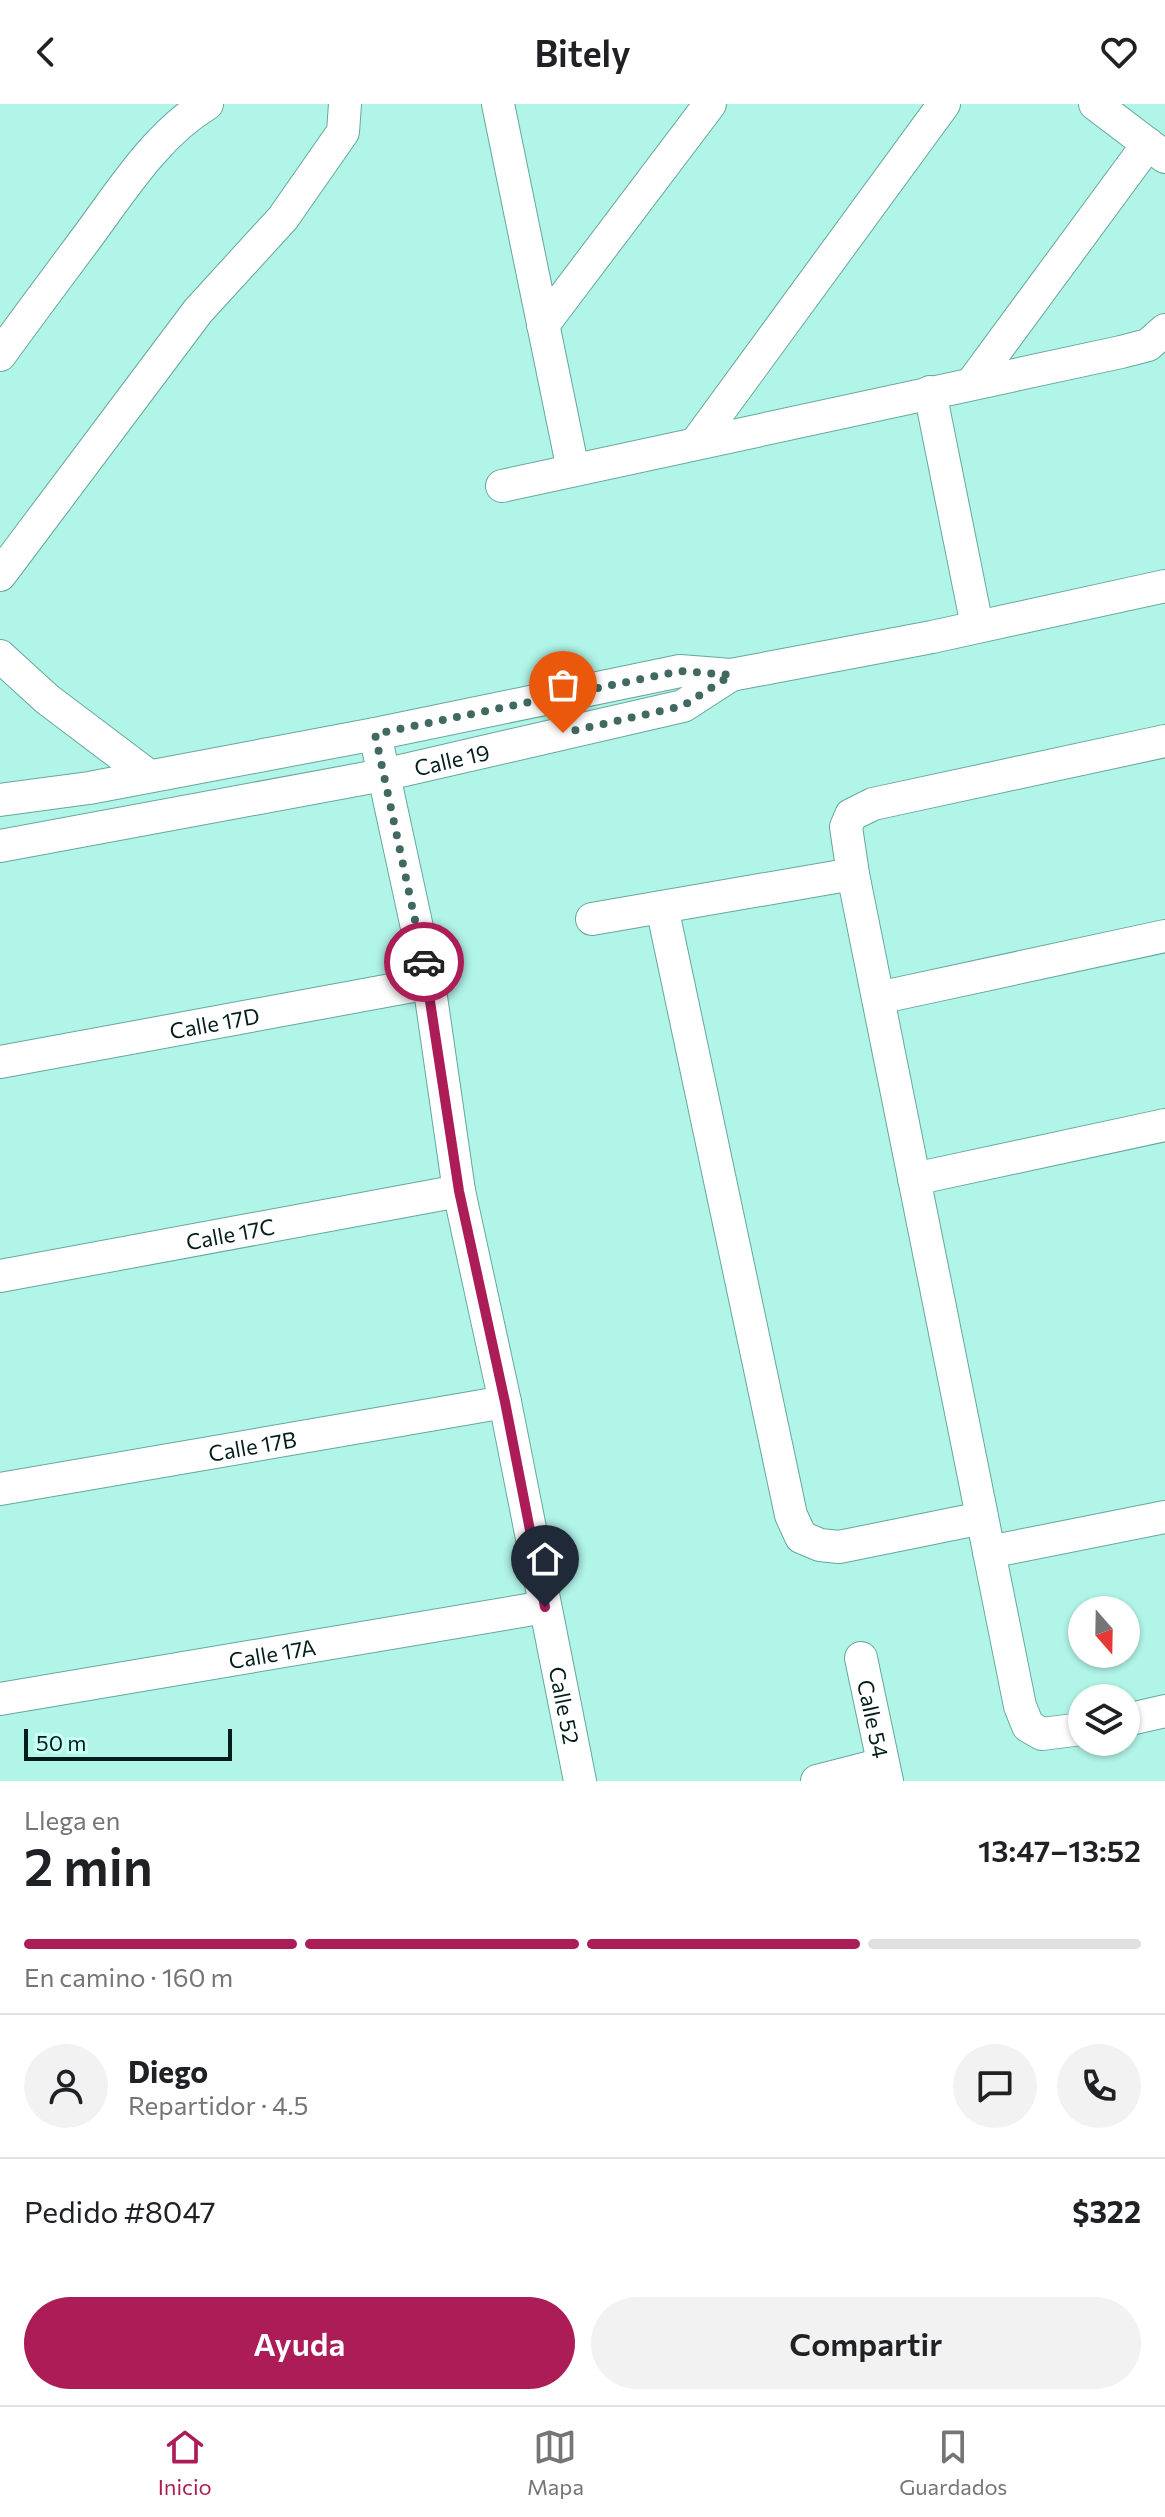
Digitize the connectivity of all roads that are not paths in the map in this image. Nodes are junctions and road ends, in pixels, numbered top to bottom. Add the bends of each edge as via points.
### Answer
1 (207, 104) edge
2 (345, 104) edge
3 (498, 104) edge
4 (710, 104) edge
5 (944, 104) edge
6 (1095, 104) edge
7 (1156, 151) edge
8 (543, 325) junction
9 (1165, 330) edge
10 (0, 355) edge
11 (972, 383) junction
12 (930, 392) junction
13 (696, 443) junction
14 (573, 470) junction
15 (502, 486) dead end
16 (0, 575) edge
17 (1165, 586) edge
18 (977, 626) junction
19 (0, 656) edge
20 (731, 675) junction
21 (375, 734) junction
22 (1165, 741) edge
23 (383, 775) junction
24 (149, 776) junction
25 (0, 800) edge
26 (0, 846) edge
27 (853, 874) junction
28 (662, 907) junction
29 (592, 919) dead end
30 (1165, 936) edge
31 (429, 983) junction
32 (878, 998) junction
33 (0, 1062) edge
34 (1165, 1125) edge
35 (914, 1179) junction
36 (459, 1191) junction
37 (0, 1276) edge
38 (505, 1402) junction
39 (0, 1489) edge
40 (1165, 1517) edge
41 (982, 1518) junction
42 (989, 1552) junction
43 (545, 1607) junction
44 (861, 1658) dead end
45 (0, 1699) edge
46 (1165, 1711) edge
47 (1140, 1717) edge
48 (1068, 1731) edge
49 (885, 1772) edge
50 (580, 1781) edge
51 (817, 1781) edge

1 - 10 street via 159,145 120,191
2 - 16 street via 343,132 283,218 198,311
3 - 8 street
4 - 8 street
5 - 13 street
6 - 7 street
7 - 11 street
8 - 14 street
9 - 11 street via 1148,345
11 - 12 street
12 - 13 street
12 - 18 street
13 - 14 street
14 - 15 street
17 - 18 street
18 - 20 street
19 - 24 street via 47,699
20 - 21 street, Calle 19 via 680,671
20 - 23 street, Calle 19 via 683,706
21 - 23 street, Calle 52
21 - 24 street, Calle 19
22 - 27 street via 873,804 851,815 846,827
23 - 26 street, Calle 19
23 - 31 street, Calle 52
24 - 25 street, Calle 19
27 - 28 street
27 - 32 street
28 - 29 street
28 - 41 street via 791,1515 801,1537 839,1547
30 - 32 street
31 - 33 street, Calle 17D
31 - 36 street, Calle 52
32 - 35 street
34 - 35 street
35 - 41 street
36 - 37 street, Calle 17C
36 - 38 street, Calle 52
38 - 39 street, Calle 17B
38 - 43 street, Calle 52
40 - 42 street
41 - 42 street
42 - 48 street via 1028,1726 1042,1734
43 - 45 street, Calle 17A
43 - 50 street, Calle 52
44 - 49 street, Calle 54
46 - 47 street
49 - 51 street

